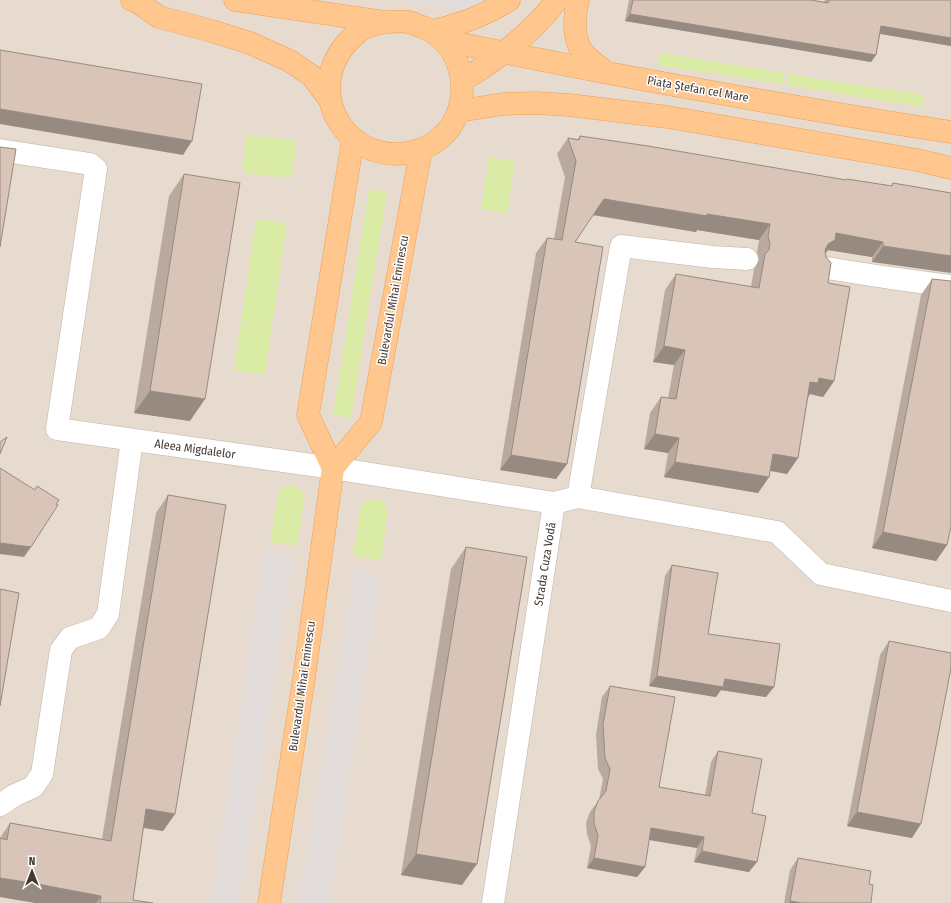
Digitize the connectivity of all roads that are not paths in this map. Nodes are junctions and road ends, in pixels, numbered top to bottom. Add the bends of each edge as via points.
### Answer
1 (135, 0) edge
2 (235, 0) edge
3 (509, 0) edge
4 (557, 0) edge
5 (578, 0) edge
6 (384, 22) junction
7 (439, 36) junction
8 (506, 52) junction
9 (607, 72) junction
10 (463, 80) junction
11 (330, 100) junction
12 (459, 111) junction
13 (951, 132) edge
14 (353, 140) junction
15 (0, 150) edge
16 (421, 150) junction
17 (951, 168) edge
18 (747, 259) dead end
19 (826, 268) edge
20 (951, 286) edge
21 (132, 440) junction
22 (333, 468) junction
23 (578, 498) junction
24 (554, 502) junction
25 (951, 601) edge
26 (0, 806) edge
27 (269, 903) edge
28 (493, 903) edge

1 - 11 main road via 159,17 242,41 290,61 312,76
2 - 6 main road
3 - 7 main road
4 - 8 main road via 548,13
5 - 9 main road via 575,28 578,44 586,55
6 - 7 main road via 410,22
6 - 11 main road via 364,28 348,41 336,58 329,78
7 - 8 main road, Piața Ștefan cel Mare
7 - 10 main road via 454,53
8 - 9 main road, Piața Ștefan cel Mare
8 - 10 main road
9 - 13 main road, Piața Ștefan cel Mare via 851,117
10 - 12 main road
11 - 14 main road via 334,115
12 - 16 main road via 450,128 437,141
12 - 17 main road via 503,104 569,105 668,117
14 - 16 main road via 368,149 386,154
14 - 22 main road via 308,415
15 - 21 street, Aleea Migdalelor via 90,164 96,169 57,429
16 - 22 main road, Bulevardul Mihai Eminescu via 371,422
18 - 23 street via 621,246
19 - 20 street
21 - 22 street, Aleea Migdalelor
21 - 26 street via 108,614 99,628 70,638 61,650 42,774 33,787 15,795
22 - 24 street, Aleea Migdalelor
22 - 27 main road, Bulevardul Mihai Eminescu
23 - 24 street
23 - 25 street via 777,532 821,574
24 - 28 street, Strada Cuza Vodă

